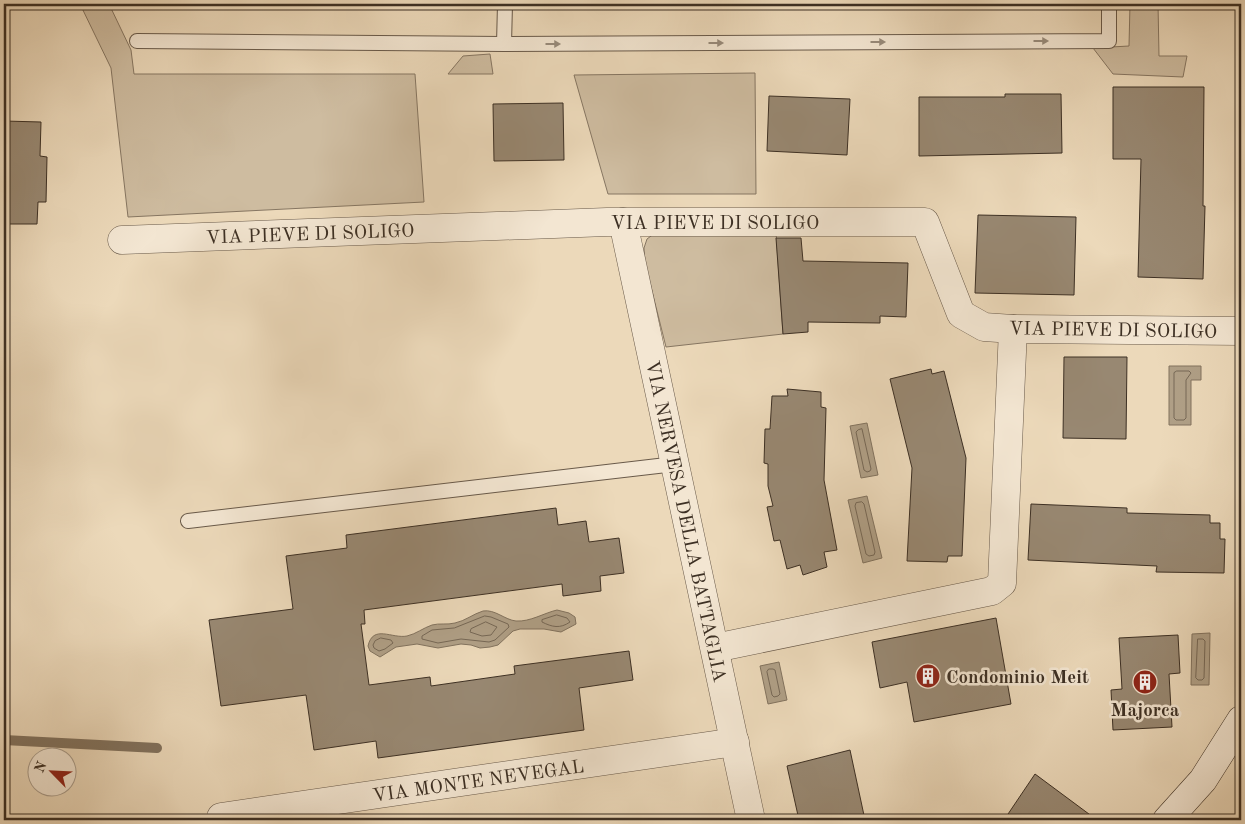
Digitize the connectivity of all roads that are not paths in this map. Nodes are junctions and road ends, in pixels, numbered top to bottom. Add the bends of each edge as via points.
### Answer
1 (505, 4) edge
2 (1109, 4) edge
3 (137, 41) dead end
4 (504, 44) junction
5 (623, 222) junction
6 (122, 240) dead end
7 (1013, 329) junction
8 (1241, 331) edge
9 (675, 464) junction
10 (188, 521) dead end
11 (715, 648) junction
12 (1241, 720) edge
13 (735, 742) junction
14 (1241, 759) edge
15 (1203, 780) junction
16 (221, 817) dead end
17 (751, 820) edge
18 (1167, 820) edge

1 - 4 lane
4 -> 2 lane via 1109,41
3 - 4 lane
5 - 6 street, VIA PIEVE DI SOLIGO
5 - 7 street, VIA PIEVE DI SOLIGO via 925,222 962,314 984,327
5 - 9 street, VIA NERVESA DELLA BATTAGLIA
7 - 8 street, VIA PIEVE DI SOLIGO
7 - 11 street via 1002,583 992,591
9 - 10 lane
9 - 11 street, VIA NERVESA DELLA BATTAGLIA
11 - 13 street, VIA NERVESA DELLA BATTAGLIA
12 - 15 street
13 - 16 street, VIA MONTE NEVEGAL
13 - 17 street, VIA NERVESA DELLA BATTAGLIA
14 - 15 street
15 - 18 street

